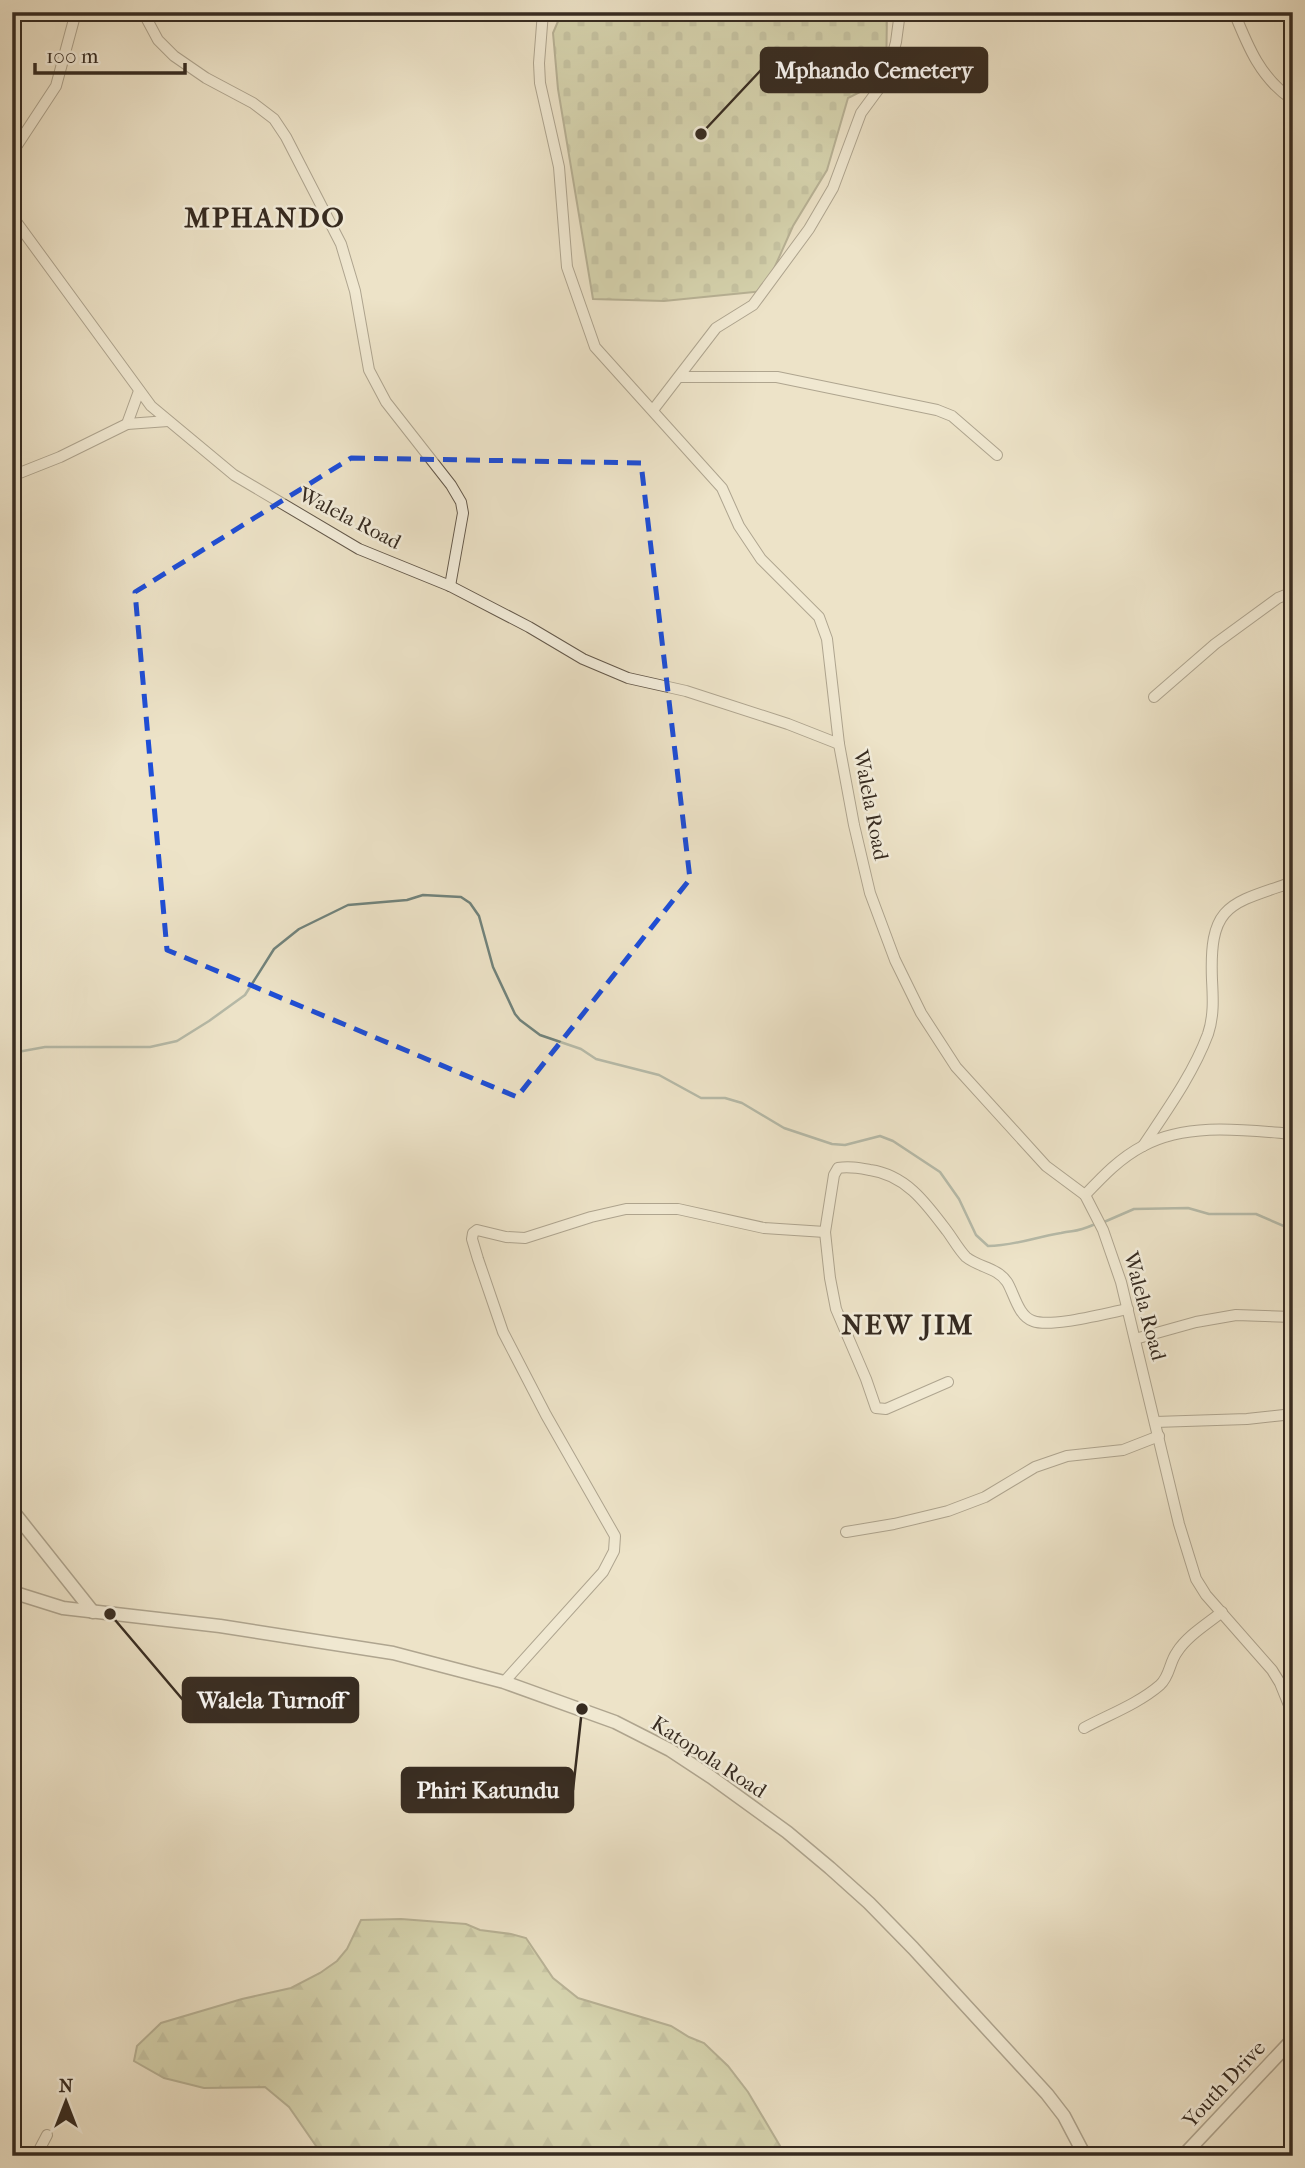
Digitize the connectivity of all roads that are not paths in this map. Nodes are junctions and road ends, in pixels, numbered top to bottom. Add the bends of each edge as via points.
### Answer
1 (76, 12) edge
2 (143, 12) edge
3 (544, 12) edge
4 (900, 12) edge
5 (1234, 12) edge
6 (1293, 100) edge
7 (12, 153) edge
8 (12, 216) edge
9 (679, 377) junction
10 (139, 391) junction
11 (653, 410) junction
12 (168, 421) junction
13 (127, 425) junction
14 (997, 455) dead end
15 (12, 476) edge
16 (450, 586) junction
17 (1293, 592) edge
18 (1154, 697) dead end
19 (839, 744) junction
20 (1293, 882) edge
21 (1293, 1134) edge
22 (1143, 1146) junction
23 (1085, 1195) junction
24 (825, 1233) junction
25 (1128, 1308) junction
26 (1293, 1317) edge
27 (1135, 1339) junction
28 (948, 1381) dead end
29 (1293, 1414) edge
30 (1155, 1422) junction
31 (1159, 1436) junction
32 (12, 1510) edge
33 (846, 1532) dead end
34 (12, 1592) edge
35 (93, 1612) junction
36 (1222, 1612) junction
37 (504, 1682) junction
38 (1290, 1697) edge
39 (1293, 1715) edge
40 (1084, 1728) dead end
41 (1293, 2039) edge
42 (47, 2135) dead end
43 (36, 2156) edge
44 (1086, 2156) edge
45 (1183, 2156) edge

1 - 7 street via 56,86
2 - 16 street via 158,40 174,56 253,103 274,119 286,137 341,244 369,370 386,402 461,502
3 - 11 street via 538,63 559,167 567,267 595,347
4 - 9 street via 886,79 860,113 833,188 809,229 753,305 716,328
5 - 6 street via 1256,63
8 - 10 street, Walela Road
9 - 11 street
9 - 14 street via 777,377 937,410 952,416
10 - 12 street, Walela Road
10 - 13 street
11 - 19 street via 722,488 761,559 819,617 827,639
12 - 13 street
12 - 16 street, Walela Road via 234,475 304,517 359,549
13 - 15 street
16 - 19 street, Walela Road via 583,659 628,678 686,691
17 - 18 street via 1214,644
19 - 23 street, Walela Road via 870,893 921,1013 987,1103 1046,1166
20 - 22 street via 1231,906 1222,914 1211,964 1212,1016 1207,1034 1178,1093
21 - 22 street via 1187,1132
22 - 23 street via 1112,1166
23 - 25 street, Walela Road via 1103,1230
24 - 25 street via 838,1168 886,1172 932,1210 966,1256 1006,1280 1025,1317 1032,1321 1082,1318
24 - 28 street via 836,1309 876,1408 886,1409
24 - 37 street via 764,1228 678,1209 626,1209 525,1238 473,1233 503,1332 615,1536 614,1551 603,1572
25 - 27 street, Walela Road
26 - 27 street via 1236,1315
27 - 30 street, Walela Road
29 - 30 street
30 - 31 street, Walela Road
31 - 33 street via 1123,1450 1067,1455 1035,1466 985,1497 948,1511
31 - 36 street, Walela Road via 1196,1578
32 - 35 street
34 - 35 street, Katopola Road
35 - 37 street, Katopola Road via 393,1653
36 - 38 street, Walela Road
36 - 40 street via 1181,1646 1161,1684
37 - 44 street, Katopola Road via 615,1722 670,1750 787,1832 869,1903 945,1982 1047,2094
38 - 39 street, Walela Road
41 - 45 street, Youth Drive
42 - 43 street

